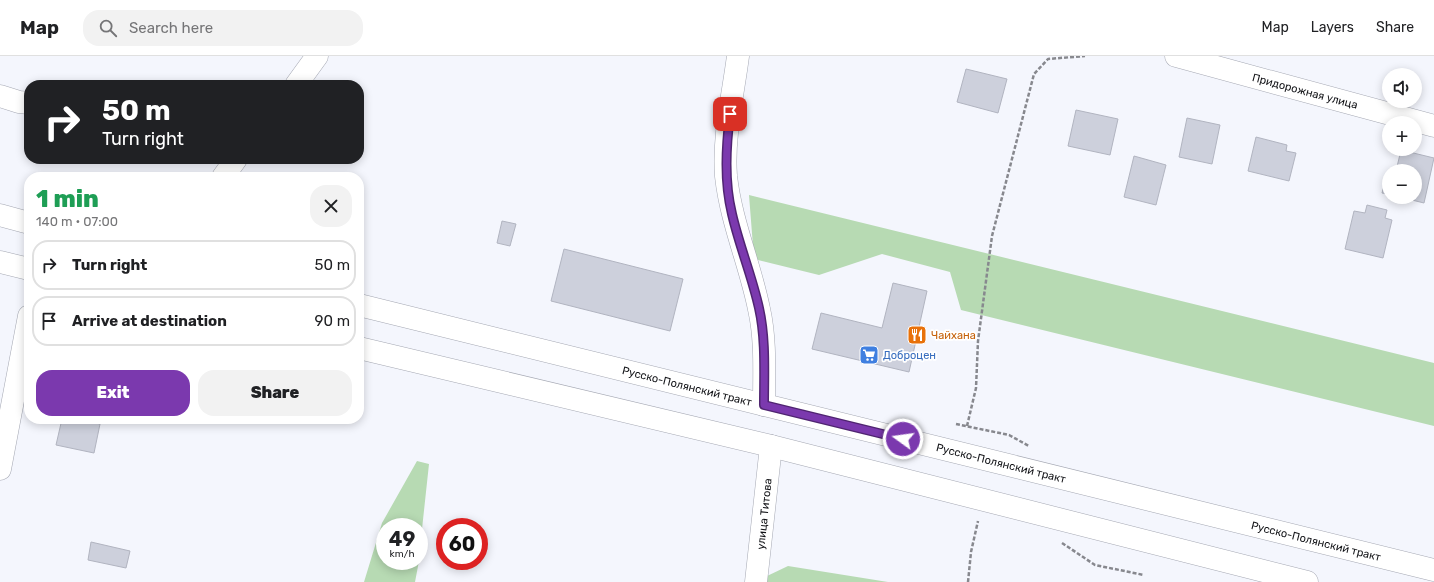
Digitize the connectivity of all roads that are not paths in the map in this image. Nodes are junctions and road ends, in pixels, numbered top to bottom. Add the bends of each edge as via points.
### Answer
1 (317, 56) edge
2 (738, 56) edge
3 (1176, 56) edge
4 (300, 80) edge
5 (0, 96) edge
6 (24, 102) edge
7 (1434, 126) edge
8 (0, 215) edge
9 (24, 221) edge
10 (0, 262) edge
11 (24, 268) edge
12 (364, 306) edge
13 (24, 344) edge
14 (364, 349) edge
15 (764, 405) junction
16 (771, 446) junction
17 (0, 469) edge
18 (1434, 570) edge
19 (756, 582) edge
20 (1306, 582) edge

1 - 4 main road
2 - 15 main road via 726,142 726,175 731,213 759,309 764,356
3 - 7 main road, Придорожная улица
5 - 6 main road
8 - 9 main road
10 - 11 main road
12 - 15 main road, Русско-Полянский тракт
13 - 17 main road
14 - 16 main road
15 - 18 main road, Русско-Полянский тракт
16 - 19 main road, улица Титова
16 - 20 main road

